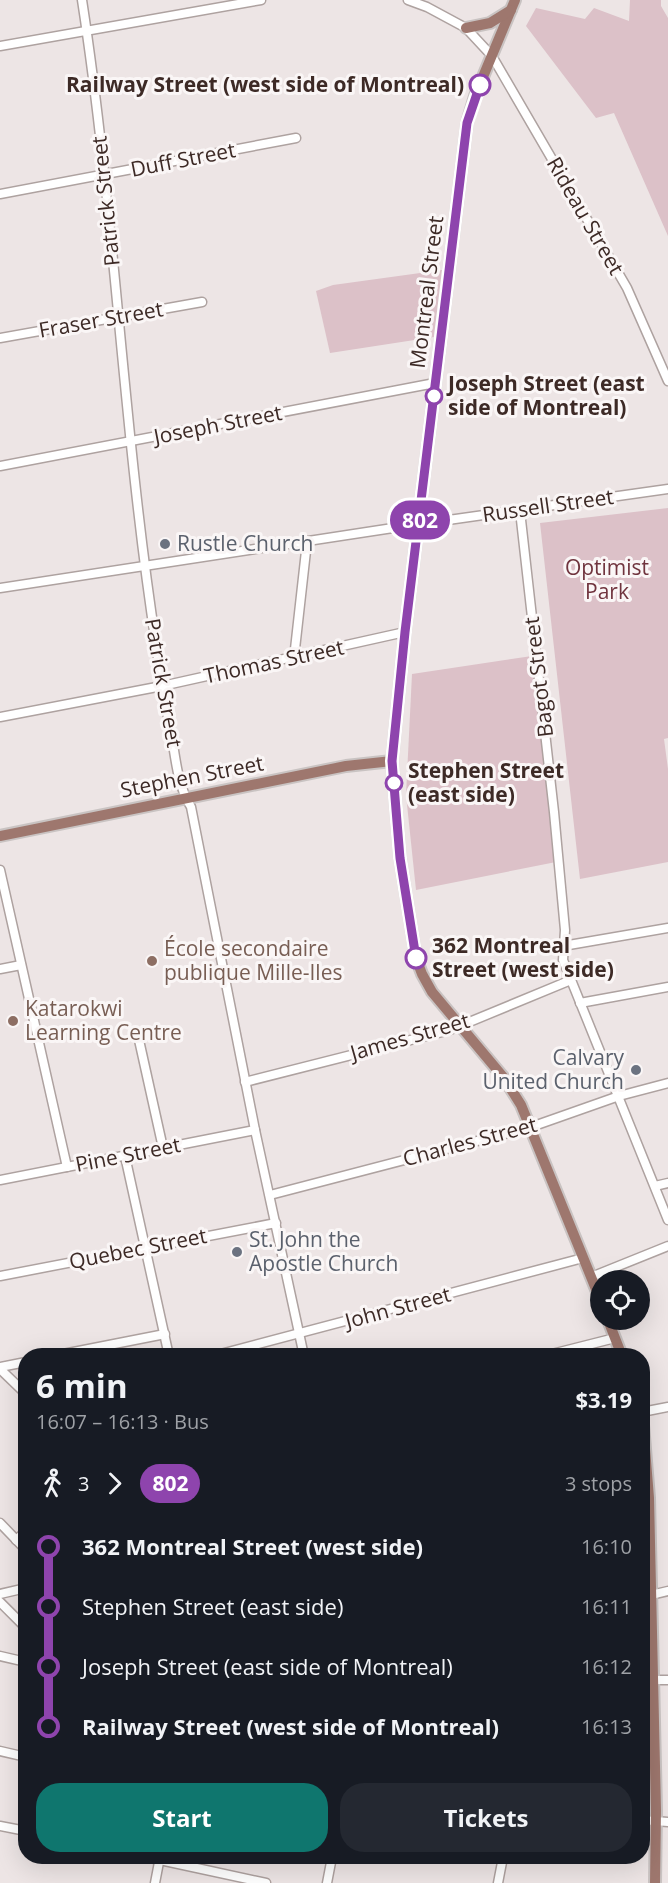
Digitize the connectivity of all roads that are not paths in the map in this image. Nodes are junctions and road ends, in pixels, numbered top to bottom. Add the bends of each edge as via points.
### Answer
1 (82, 0) edge
2 (261, 0) edge
3 (408, 0) edge
4 (513, 5) edge
5 (466, 28) junction
6 (88, 32) junction
7 (0, 46) edge
8 (492, 56) junction
9 (296, 138) dead end
10 (104, 176) junction
11 (0, 194) edge
12 (202, 302) dead end
13 (118, 316) junction
14 (0, 338) edge
15 (668, 381) edge
16 (435, 383) junction
17 (130, 441) junction
18 (0, 466) edge
19 (668, 489) edge
20 (520, 510) junction
21 (419, 525) junction
22 (307, 542) junction
23 (144, 566) junction
24 (0, 588) edge
25 (405, 632) junction
26 (294, 658) junction
27 (162, 686) junction
28 (0, 717) edge
29 (392, 761) junction
30 (186, 798) junction
31 (0, 836) edge
32 (0, 870) edge
33 (668, 928) edge
34 (563, 946) junction
35 (21, 965) junction
36 (0, 969) edge
37 (571, 980) junction
38 (668, 987) edge
39 (580, 1003) junction
40 (459, 1026) junction
41 (139, 1040) dead end
42 (245, 1082) junction
43 (668, 1083) edge
44 (619, 1096) junction
45 (531, 1127) junction
46 (255, 1130) junction
47 (163, 1148) junction
48 (125, 1156) junction
49 (67, 1167) junction
50 (0, 1180) edge
51 (668, 1183) edge
52 (655, 1186) junction
53 (270, 1195) junction
54 (668, 1220) edge
55 (276, 1223) junction
56 (668, 1246) edge
57 (146, 1248) junction
58 (583, 1258) junction
59 (608, 1270) edge
60 (590, 1275) edge
61 (0, 1276) edge
62 (612, 1330) edge
63 (165, 1334) junction
64 (299, 1334) junction
65 (615, 1338) junction
66 (94, 1348) edge
67 (168, 1348) edge
68 (244, 1348) edge
69 (302, 1348) edge
70 (576, 1348) edge
71 (619, 1348) edge
72 (18, 1364) edge
73 (0, 1368) edge
74 (18, 1386) edge
75 (668, 1407) edge
76 (650, 1410) edge
77 (0, 1523) edge
78 (16, 1540) edge
79 (650, 1546) edge
80 (18, 1590) edge
81 (668, 1591) edge
82 (0, 1594) edge
83 (651, 1595) junction
84 (0, 1602) edge
85 (650, 1616) edge
86 (18, 1620) edge
87 (0, 1656) edge
88 (18, 1660) edge
89 (650, 1680) edge
90 (668, 1680) edge
91 (650, 1727) edge
92 (0, 1751) edge
93 (18, 1755) edge
94 (650, 1820) edge
95 (656, 1820) junction
96 (668, 1822) edge
97 (0, 1828) edge
98 (18, 1830) edge
99 (159, 1864) edge
100 (185, 1864) edge
101 (331, 1864) edge
102 (502, 1864) edge
103 (155, 1883) edge
104 (266, 1883) edge
105 (327, 1883) edge
106 (498, 1883) edge
107 (656, 1883) edge

1 - 6 street, Patrick Street
2 - 6 street
3 - 5 street, Rideau Street
4 - 5 main road via 490,23
4 - 8 main road, Montreal Street
5 - 8 street, Rideau Street
6 - 7 street
6 - 10 street, Patrick Street
8 - 15 street, Rideau Street via 627,288
8 - 16 main road, Montreal Street via 467,123
9 - 10 street, Duff Street
10 - 11 street, Duff Street
10 - 13 street, Patrick Street
12 - 13 street, Fraser Street
13 - 14 street, Fraser Street
13 - 17 street, Patrick Street
16 - 17 street, Joseph Street
16 - 21 main road, Montreal Street
17 - 18 street, Joseph Street
17 - 23 street, Patrick Street
19 - 20 street, Russell Street
20 - 21 street, Russell Street
20 - 34 street, Bagot Street via 554,812 565,930
21 - 22 street, Russell Street
21 - 25 main road, Montreal Street
22 - 23 street, Russell Street
22 - 26 street
23 - 24 street, Russell Street
23 - 27 street, Patrick Street
25 - 26 street, Thomas Street
25 - 29 main road, Montreal Street
26 - 27 street, Thomas Street
27 - 28 street, Thomas Street
27 - 30 street, Patrick Street via 181,789
29 - 30 main road, Stephen Street via 346,766
29 - 40 main road, Montreal Street via 400,858 416,958 432,992
30 - 31 main road, Stephen Street
30 - 42 street, Patrick Street via 191,807
32 - 35 street
33 - 34 street
34 - 37 street, Bagot Street via 563,960
35 - 36 street
35 - 49 street
37 - 39 street, Bagot Street
37 - 40 street, James Street
38 - 39 street
39 - 44 street, Bagot Street
40 - 42 street, James Street
40 - 45 main road, Montreal Street via 504,1078
41 - 47 street
42 - 46 street, Patrick Street
43 - 44 street, Charles Street
44 - 45 street, Charles Street
44 - 52 street, Bagot Street
45 - 53 street, Charles Street
45 - 58 main road, Montreal Street
46 - 47 street, Pine Street
46 - 53 street, Patrick Street
47 - 48 street, Pine Street
48 - 49 street, Pine Street
48 - 57 street
49 - 50 street, Pine Street
51 - 52 street
52 - 54 street, Bagot Street
53 - 55 street, Patrick Street
55 - 57 street, Quebec Street
55 - 64 street, Patrick Street
56 - 59 street
57 - 61 street, Quebec Street
57 - 63 street
58 - 60 main road, Montreal Street
58 - 64 street, John Street
62 - 65 main road
63 - 66 street
63 - 67 street
64 - 68 street, John Street
64 - 69 street, Patrick Street
65 - 70 street
65 - 71 main road
72 - 73 street
73 - 74 street
75 - 76 street
77 - 78 street
79 - 83 main road
80 - 82 street
81 - 83 street
83 - 85 main road
84 - 86 street
87 - 88 street
89 - 90 street
91 - 95 main road
92 - 93 street
94 - 95 street
95 - 96 street
95 - 107 main road
97 - 98 street
99 - 103 street
100 - 104 street
101 - 105 street
102 - 106 street

